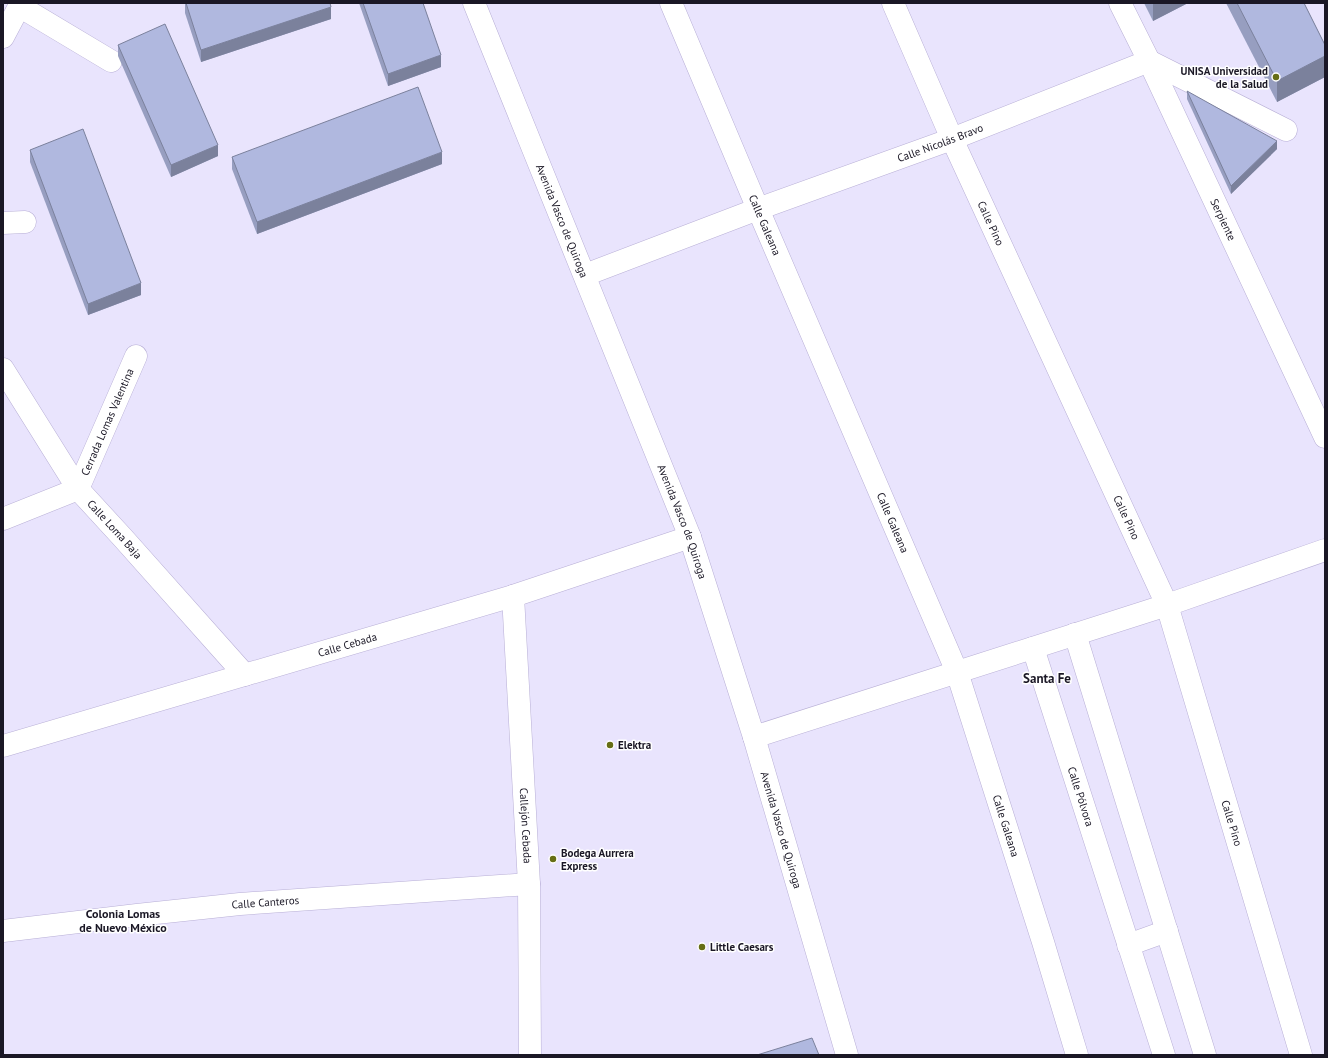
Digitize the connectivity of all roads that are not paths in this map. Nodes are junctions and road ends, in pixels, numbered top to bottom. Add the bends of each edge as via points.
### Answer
1 (474, 3) edge
2 (671, 3) edge
3 (893, 3) edge
4 (1120, 3) edge
5 (20, 5) edge
6 (3, 37) edge
7 (111, 61) dead end
8 (1149, 61) junction
9 (1286, 130) dead end
10 (952, 139) junction
11 (758, 209) junction
12 (25, 222) dead end
13 (3, 223) edge
14 (585, 276) junction
15 (136, 356) dead end
16 (3, 369) edge
17 (1325, 437) edge
18 (78, 489) junction
19 (3, 519) edge
20 (690, 536) junction
21 (1325, 550) edge
22 (513, 596) junction
23 (1167, 606) junction
24 (1075, 634) junction
25 (1033, 648) junction
26 (956, 672) junction
27 (245, 675) junction
28 (754, 736) junction
29 (3, 746) edge
30 (529, 884) junction
31 (3, 931) edge
32 (1167, 931) junction
33 (1128, 945) junction
34 (530, 1055) edge
35 (847, 1055) edge
36 (1077, 1055) edge
37 (1164, 1055) edge
38 (1205, 1055) edge
39 (1300, 1055) edge

1 - 14 street, Avenida Vasco de Quiroga
2 - 11 street, Calle Galeana
3 - 10 street, Calle Pino
4 - 8 street, Serpiente
5 - 6 street
5 - 7 street
8 - 9 street
8 - 10 street, Calle Nicolás Bravo
8 - 17 street, Serpiente
10 - 11 street, Calle Nicolás Bravo
10 - 23 street, Calle Pino
11 - 14 street, Calle Nicolás Bravo
11 - 26 street, Calle Galeana
12 - 13 street
14 - 20 street, Avenida Vasco de Quiroga
15 - 18 street, Cerrada Lomas Valentina
16 - 18 street, Calle Loma Baja
18 - 19 street
18 - 27 street, Calle Loma Baja
20 - 22 street, Calle Cebada
20 - 28 street, Avenida Vasco de Quiroga
21 - 23 street
22 - 27 street, Calle Cebada
22 - 30 street, Callejón Cebada
23 - 24 street
23 - 39 street, Calle Pino
24 - 25 street
24 - 32 street
25 - 26 street
25 - 33 street, Calle Pólvora
26 - 28 street
26 - 36 street, Calle Galeana
27 - 29 street, Calle Cebada
28 - 35 street, Avenida Vasco de Quiroga
30 - 31 street, Calle Canteros via 240,904
30 - 34 street, Callejón Cebada
32 - 33 street
32 - 38 street
33 - 37 street, Calle Pólvora

